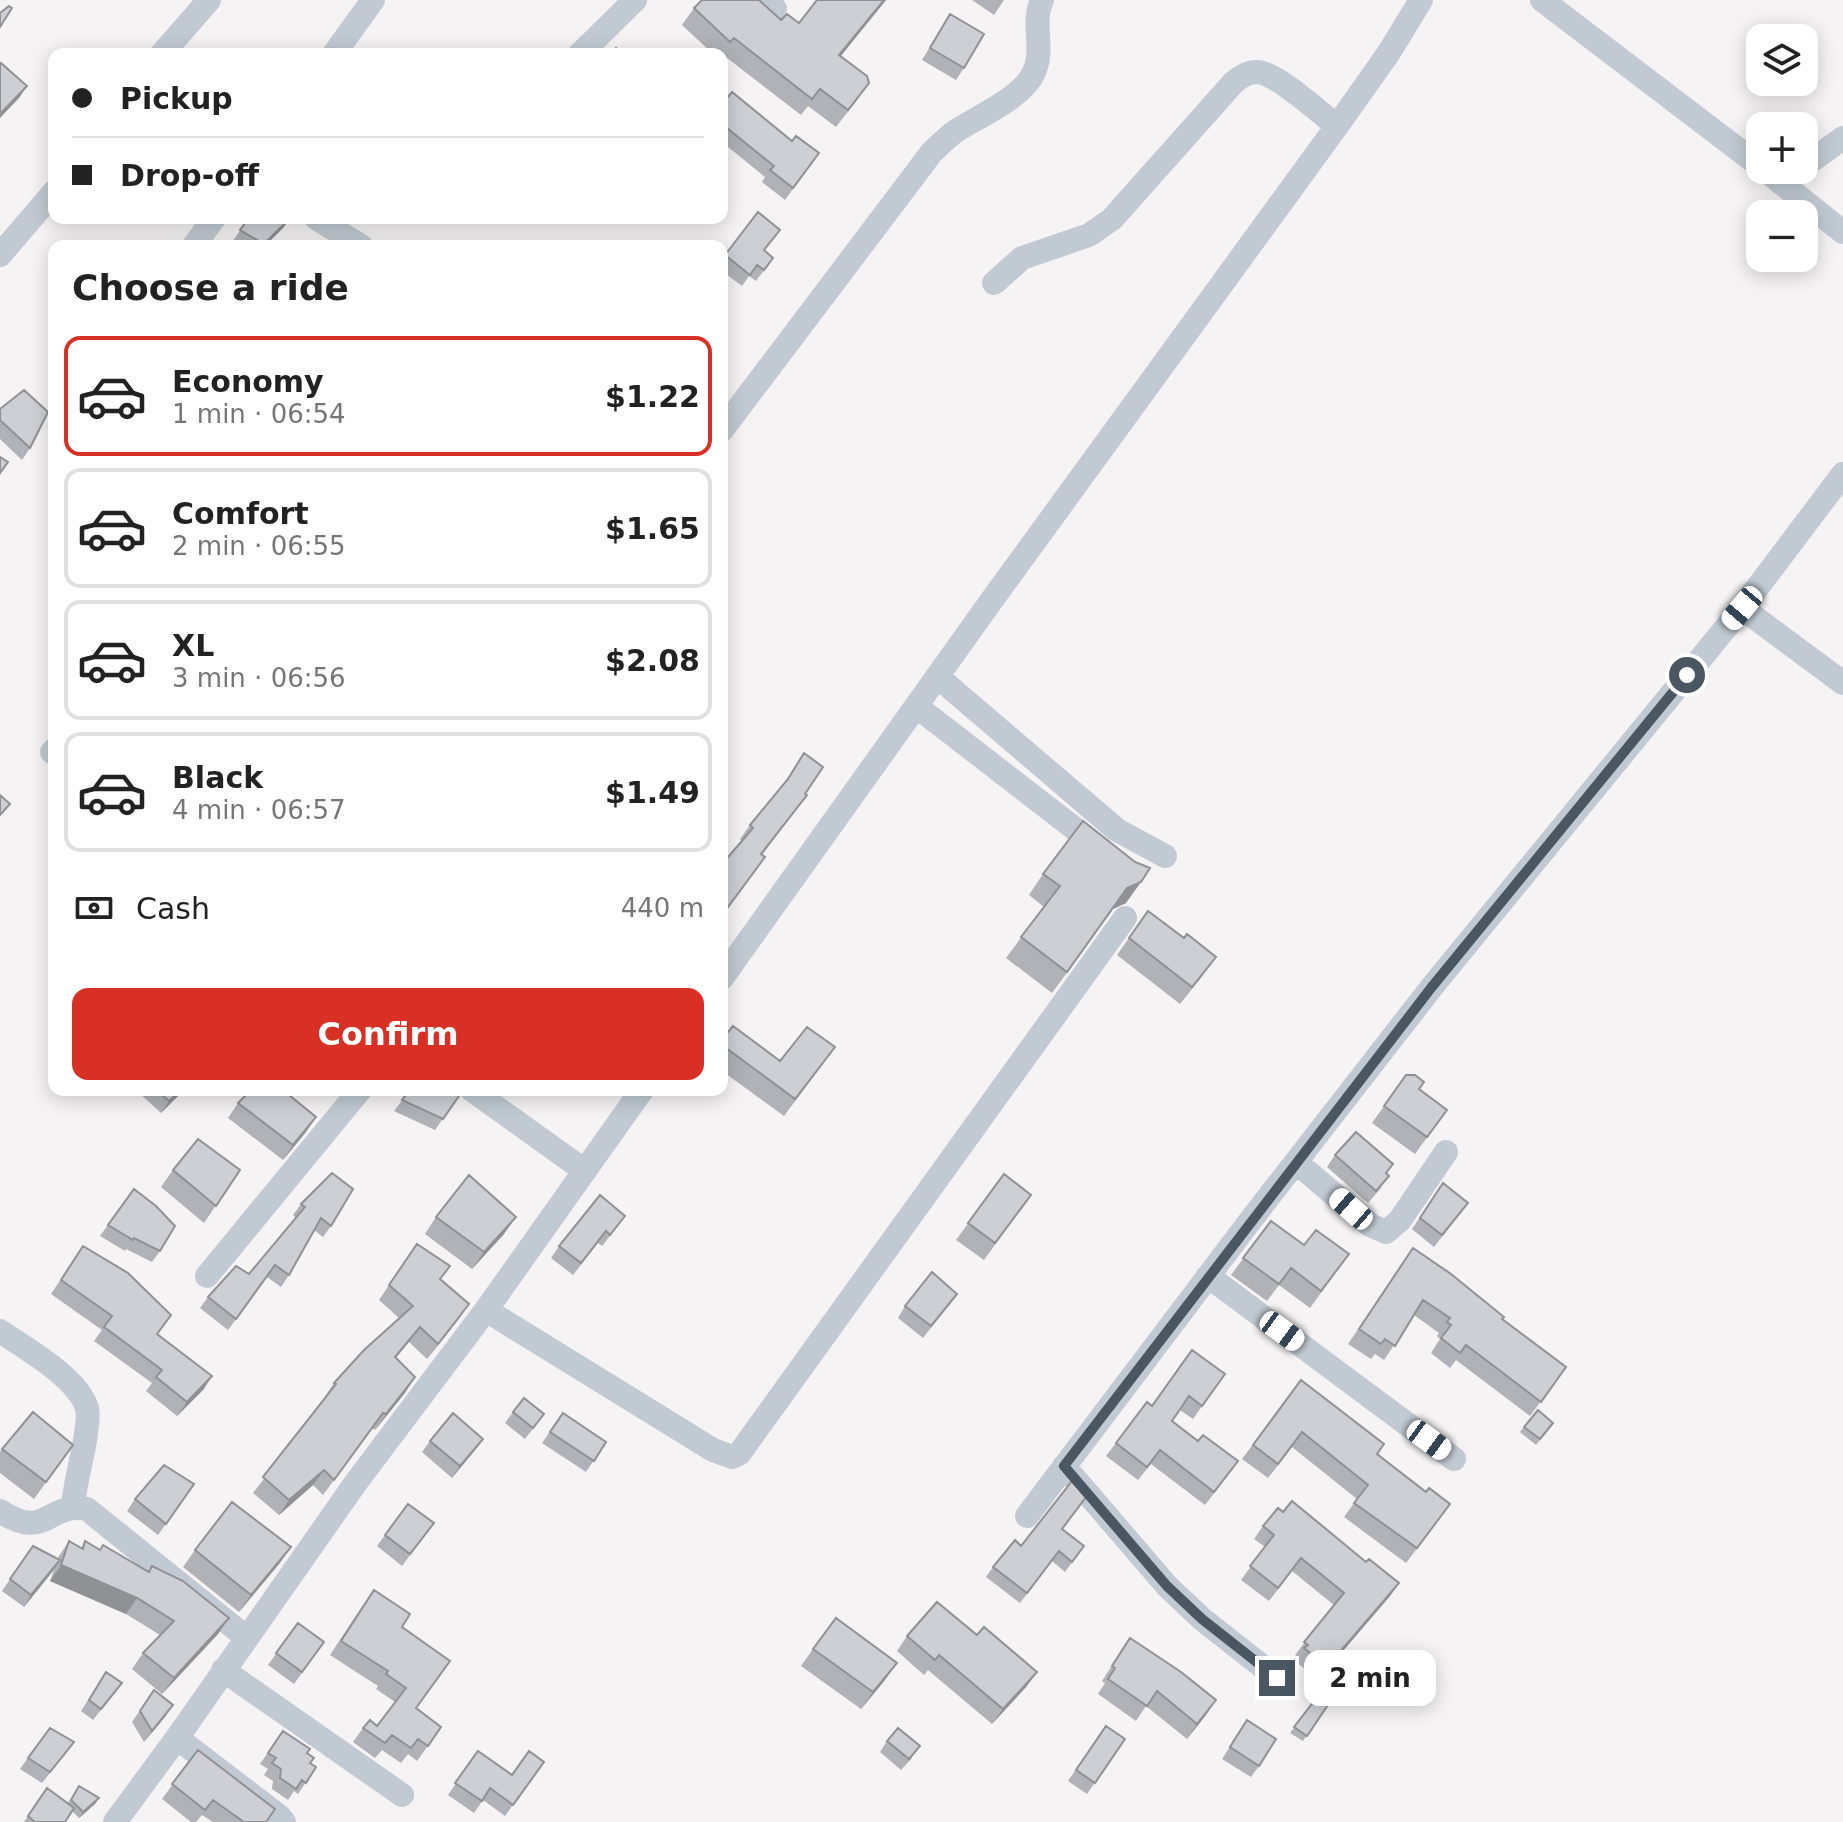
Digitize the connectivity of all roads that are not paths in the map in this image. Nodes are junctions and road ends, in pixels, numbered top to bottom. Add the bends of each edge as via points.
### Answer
1 (209, 0) edge
2 (373, 0) edge
3 (635, 0) edge
4 (1042, 0) edge
5 (1421, 0) edge
6 (1542, 0) edge
7 (167, 48) edge
8 (338, 48) edge
9 (586, 48) edge
10 (1337, 126) junction
11 (1843, 138) edge
12 (1746, 150) edge
13 (1818, 156) edge
14 (1789, 184) edge
15 (48, 199) edge
16 (326, 224) edge
17 (1843, 232) edge
18 (351, 240) edge
19 (0, 255) edge
20 (994, 283) dead end
21 (728, 422) edge
22 (1843, 474) edge
23 (1742, 608) junction
24 (939, 678) junction
25 (1843, 683) edge
26 (916, 706) junction
27 (1165, 856) dead end
28 (1117, 862) edge
29 (1125, 918) dead end
30 (728, 970) edge
31 (355, 1096) edge
32 (480, 1096) edge
33 (638, 1096) edge
34 (1446, 1152) dead end
35 (1296, 1162) junction
36 (585, 1171) junction
37 (207, 1276) dead end
38 (1208, 1276) junction
39 (486, 1310) junction
40 (0, 1331) edge
41 (1454, 1459) dead end
42 (1064, 1466) junction
43 (73, 1506) junction
44 (0, 1511) edge
45 (1027, 1516) dead end
46 (247, 1638) junction
47 (223, 1670) junction
48 (1277, 1678) dead end
49 (177, 1738) junction
50 (402, 1795) dead end
51 (115, 1822) edge
52 (284, 1822) edge

1 - 7 street
2 - 8 street
3 - 9 street
4 - 21 street via 1036,14 1039,60 1033,76 932,152
5 - 10 street
6 - 12 street
10 - 20 street via 1281,83 1261,72 1246,73 1112,219 1089,235 1022,258
10 - 24 street
11 - 13 street
14 - 17 street
15 - 19 street
16 - 18 street
22 - 23 street
23 - 25 street
23 - 35 street
24 - 26 street
24 - 27 street via 1117,830
26 - 28 street
26 - 30 street
29 - 39 street via 739,1454 732,1457 713,1450
31 - 37 street
32 - 36 street
33 - 36 street
34 - 35 street via 1386,1232 1370,1225
35 - 38 street
36 - 39 street
38 - 41 street
38 - 42 street
39 - 46 street
40 - 43 street via 61,1375 88,1411
42 - 45 street
42 - 48 street via 1167,1586
43 - 44 street via 34,1524 20,1523
43 - 46 street via 103,1520
46 - 47 street
47 - 49 street
47 - 50 street
49 - 51 street
49 - 52 street

